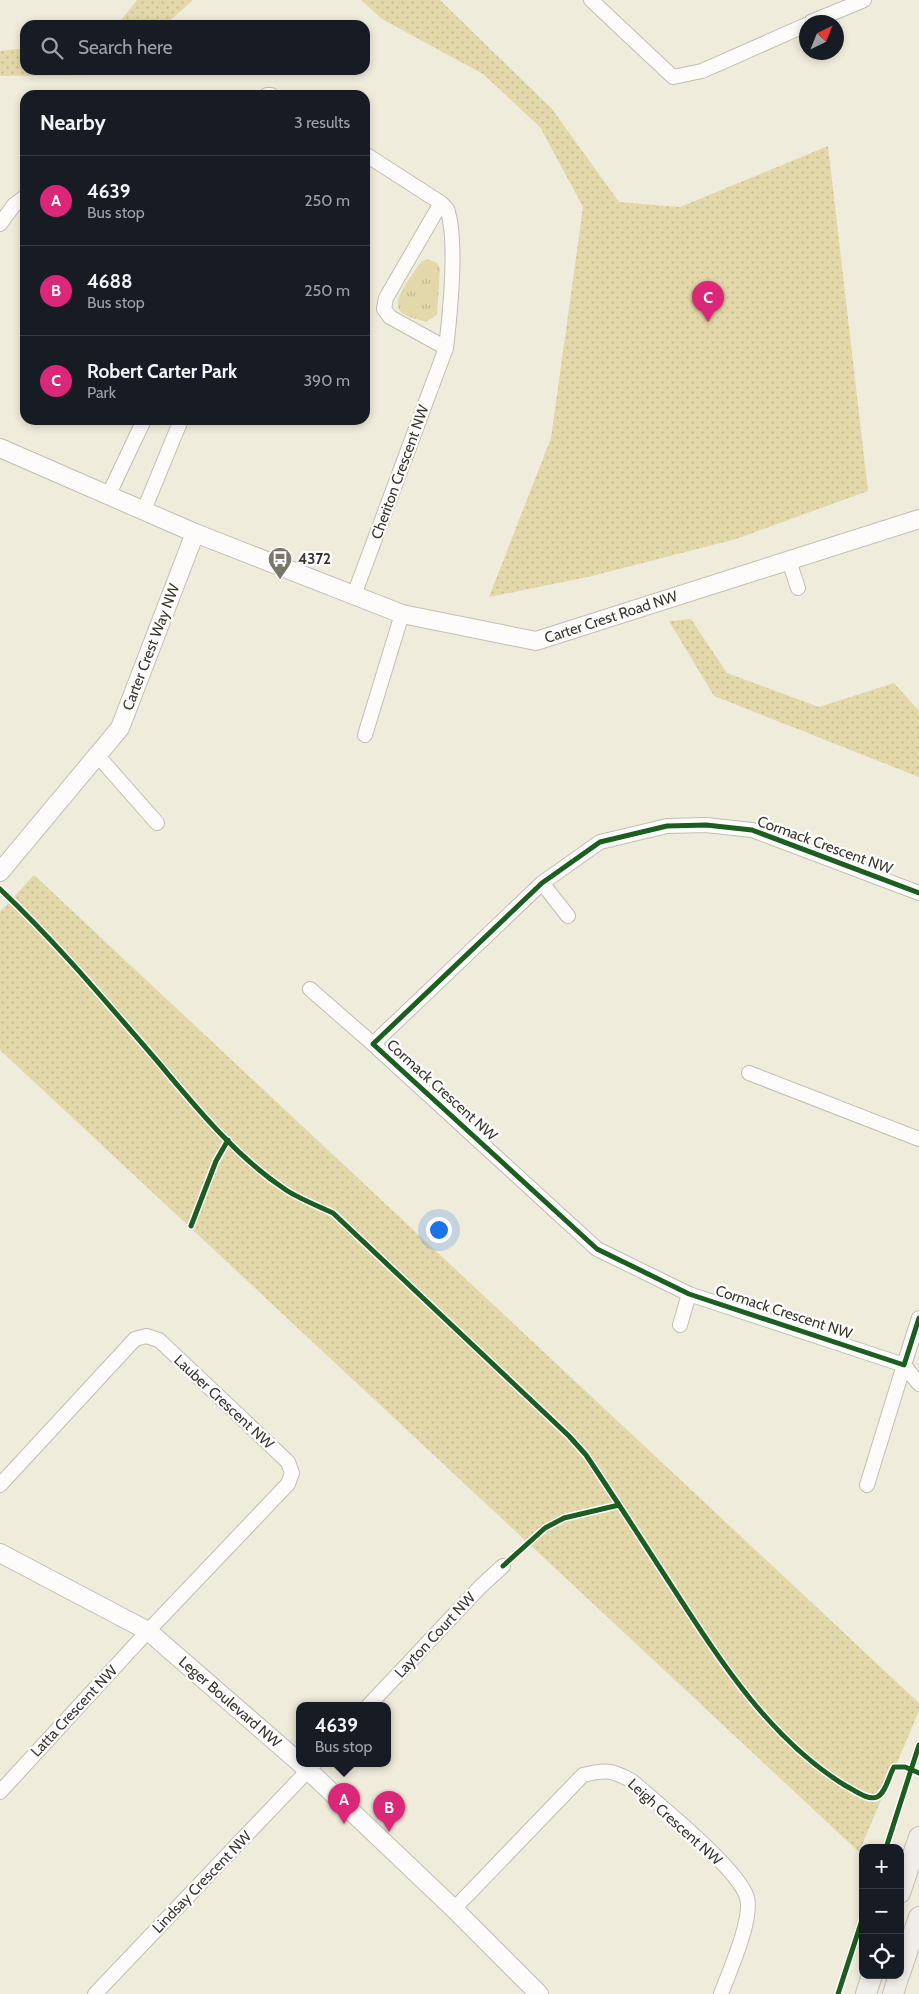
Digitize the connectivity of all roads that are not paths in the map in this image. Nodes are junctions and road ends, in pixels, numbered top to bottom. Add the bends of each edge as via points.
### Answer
1 (591, 0) edge
2 (864, 0) edge
3 (828, 15) edge
4 (799, 27) edge
5 (370, 157) edge
6 (20, 201) edge
7 (441, 203) junction
8 (0, 224) edge
9 (446, 348) junction
10 (142, 425) edge
11 (179, 425) edge
12 (1, 452) edge
13 (109, 494) junction
14 (144, 510) junction
15 (919, 519) edge
16 (195, 532) junction
17 (789, 561) junction
18 (798, 588) dead end
19 (354, 595) junction
20 (402, 614) junction
21 (365, 735) dead end
22 (98, 756) junction
23 (157, 823) dead end
24 (0, 872) edge
25 (542, 883) junction
26 (919, 893) edge
27 (568, 916) dead end
28 (310, 989) dead end
29 (373, 1044) junction
30 (749, 1073) dead end
31 (919, 1139) edge
32 (688, 1294) junction
33 (919, 1318) edge
34 (680, 1325) dead end
35 (904, 1365) junction
36 (919, 1370) edge
37 (919, 1384) edge
38 (0, 1485) edge
39 (867, 1485) dead end
40 (0, 1553) edge
41 (504, 1566) dead end
42 (148, 1631) junction
43 (372, 1702) edge
44 (296, 1754) edge
45 (312, 1767) edge
46 (0, 1792) edge
47 (919, 1838) edge
48 (901, 1889) edge
49 (454, 1908) junction
50 (919, 1917) edge
51 (904, 1962) edge
52 (871, 1979) edge
53 (898, 1979) edge
54 (537, 1993) edge
55 (95, 1994) edge
56 (721, 1994) edge
57 (866, 1994) edge
58 (893, 1994) edge

1 - 4 street via 673,77 702,70
2 - 3 street
5 - 7 street
6 - 8 street
7 - 9 street, Cheriton Crescent NW via 449,215 452,259
7 - 9 street via 386,298 384,308 390,317
9 - 19 street, Cheriton Crescent NW
10 - 13 street
11 - 14 street
12 - 13 street, Carter Crest Road NW
13 - 14 street, Carter Crest Road NW
14 - 16 street, Carter Crest Road NW
15 - 17 street, Carter Crest Road NW
16 - 19 street, Carter Crest Road NW
16 - 22 street, Carter Crest Way NW via 120,728
17 - 18 street
17 - 20 street, Carter Crest Road NW via 536,641
19 - 20 street, Carter Crest Road NW
20 - 21 street
22 - 23 street
22 - 24 street, Carter Crest Way NW
25 - 26 street, Cormack Crescent NW via 600,842 667,826 706,825 752,830
25 - 27 street
25 - 29 street, Cormack Crescent NW
28 - 29 street, Cormack Crescent NW
29 - 32 street, Cormack Crescent NW via 597,1249
30 - 31 street
32 - 34 street
32 - 35 street, Cormack Crescent NW
33 - 35 street
35 - 36 street, Cormack Crescent NW
35 - 37 street
35 - 39 street
38 - 42 street, Lauber Crescent NW via 135,1340 146,1336 158,1340 288,1462 292,1473 288,1484
40 - 42 street, Leger Boulevard NW
41 - 43 street, Layton Court NW via 481,1586
42 - 44 street, Leger Boulevard NW
42 - 46 street, Latta Crescent NW
45 - 49 street, Leger Boulevard NW
45 - 55 street, Lindsay Crescent NW
47 - 48 main road
49 - 54 street, Leger Boulevard NW
49 - 56 street, Leigh Crescent NW via 583,1775 602,1770 617,1773 640,1787 714,1854 742,1885 748,1899 748,1916
50 - 51 main road
52 - 57 main road
53 - 58 main road

